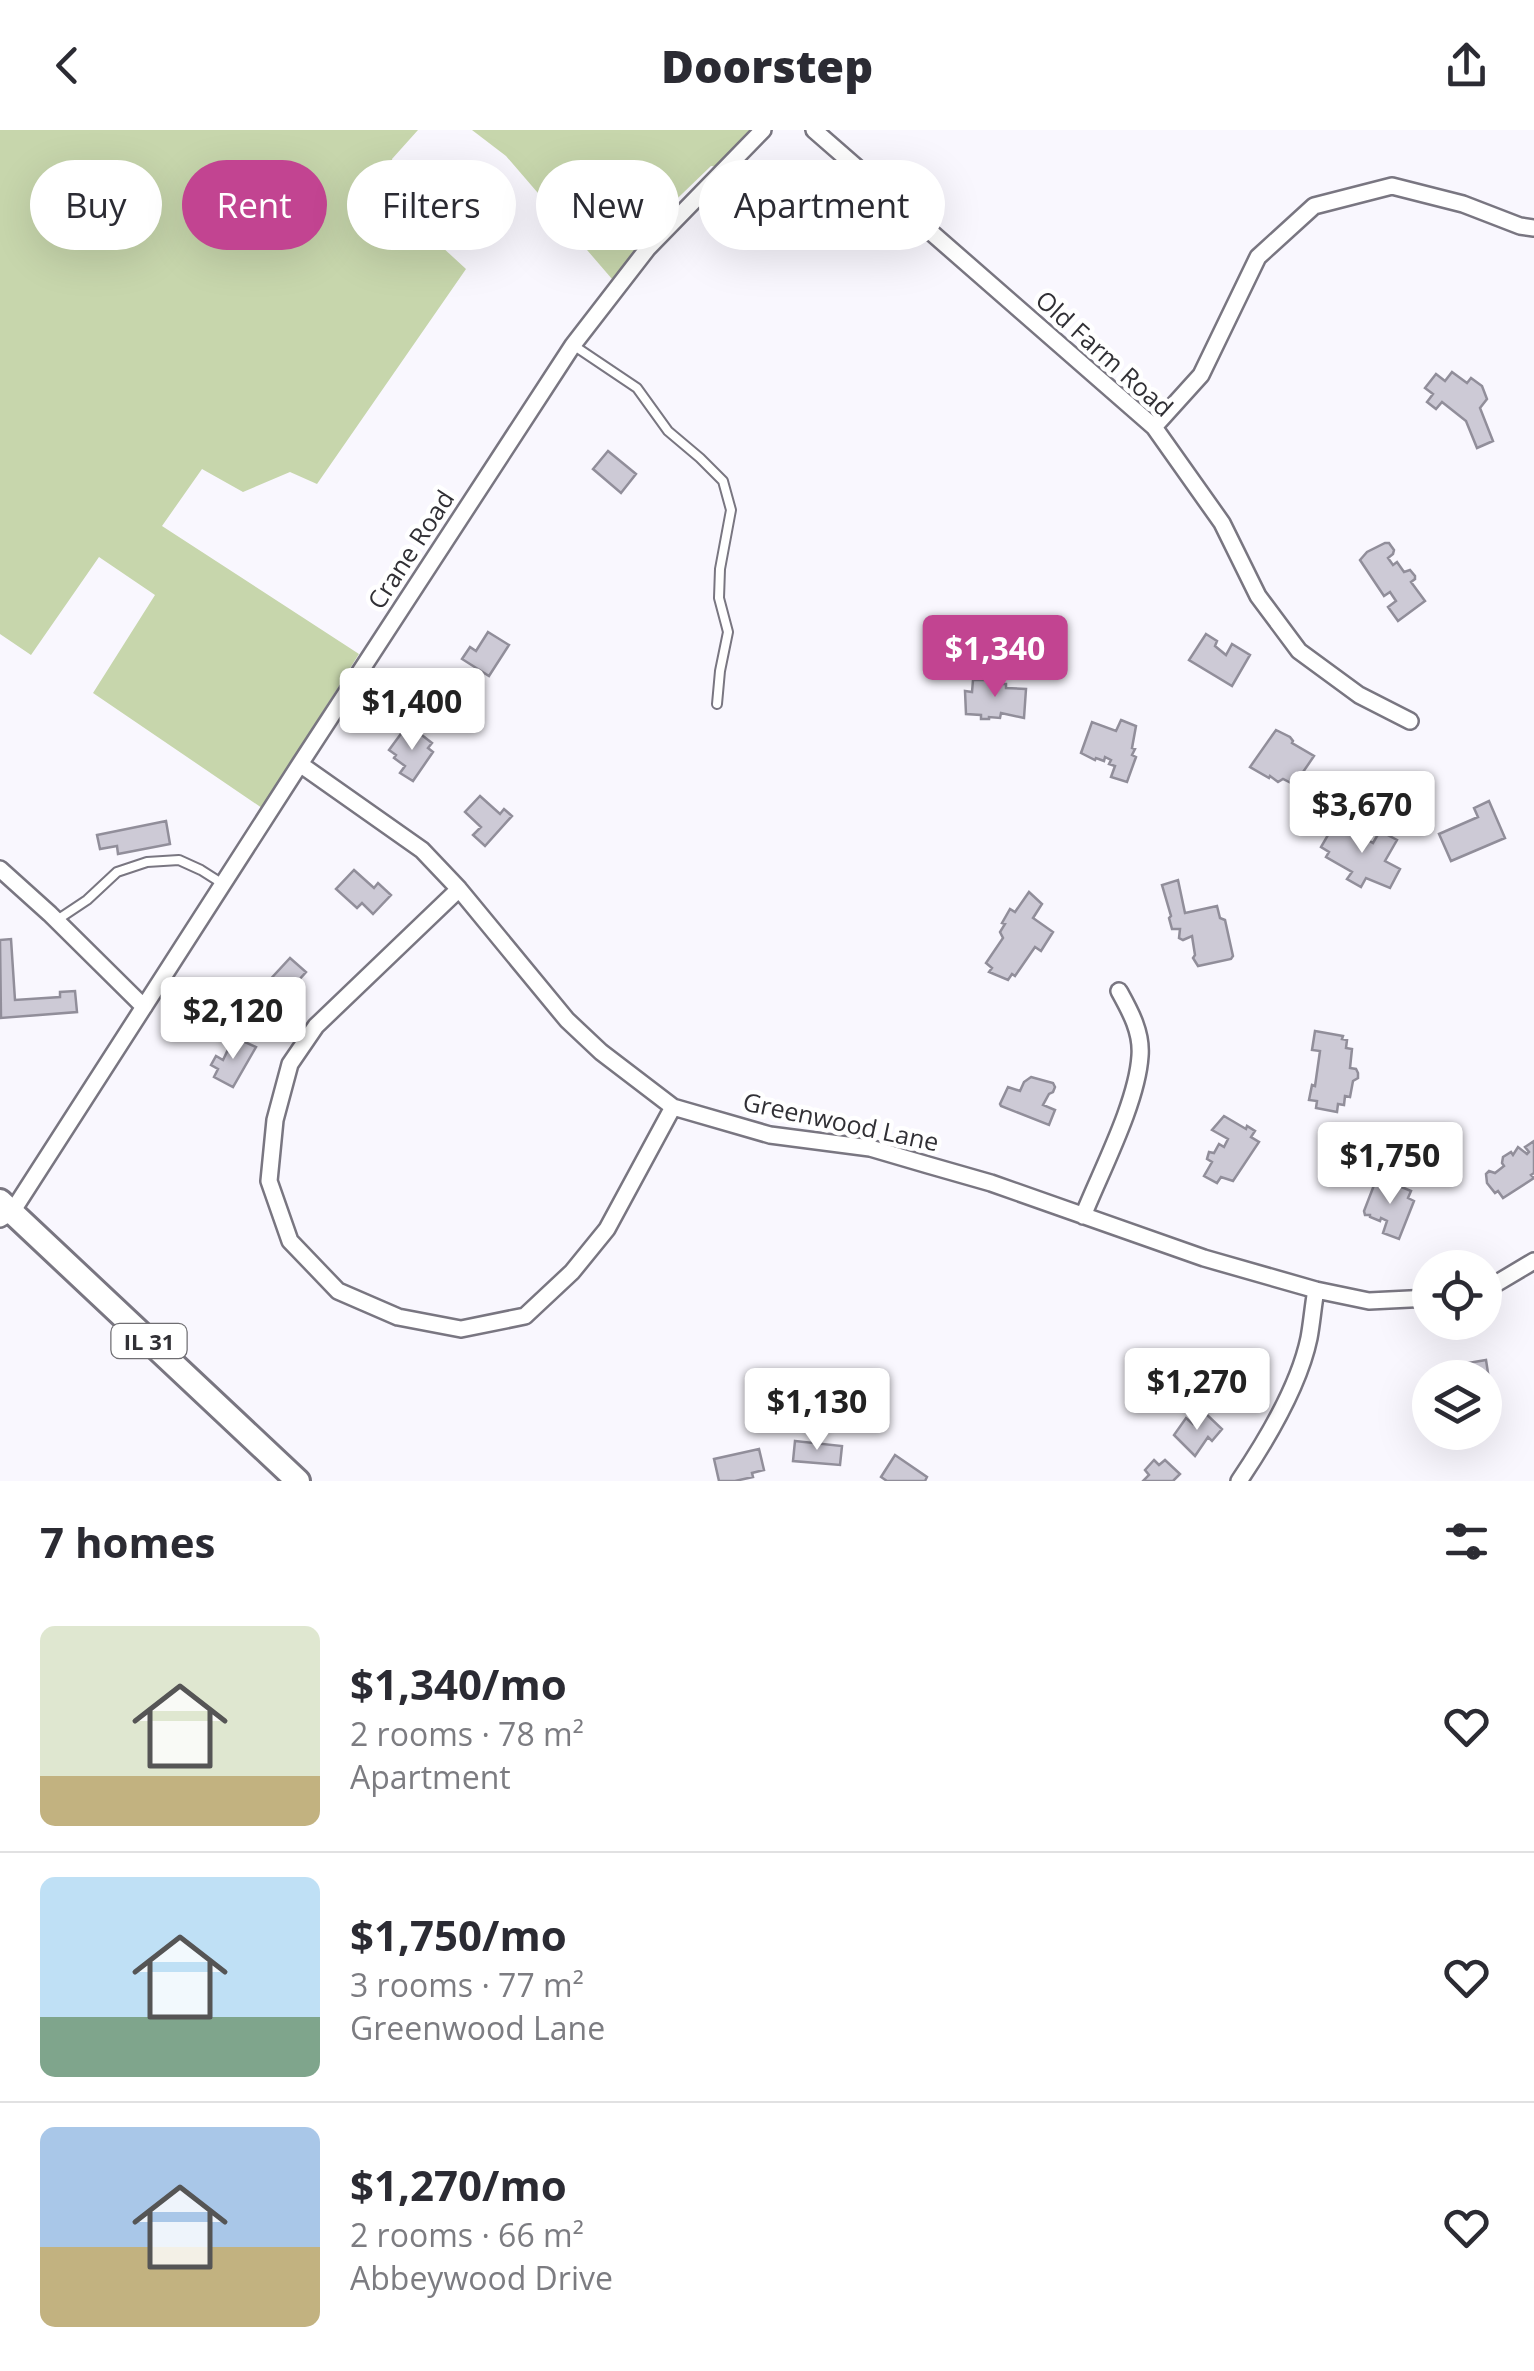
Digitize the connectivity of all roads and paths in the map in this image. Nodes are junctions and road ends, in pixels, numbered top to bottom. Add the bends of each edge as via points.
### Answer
1 (763, 130) edge
2 (814, 130) edge
3 (1534, 228) edge
4 (573, 345) junction
5 (1154, 427) junction
6 (716, 704) dead end
7 (1410, 721) dead end
8 (300, 764) junction
9 (0, 869) edge
10 (223, 884) junction
11 (459, 889) junction
12 (56, 920) junction
13 (1119, 991) dead end
14 (144, 1007) junction
15 (673, 1107) junction
16 (4, 1211) edge
17 (1083, 1216) junction
18 (1534, 1261) edge
19 (1502, 1280) edge
20 (1316, 1290) junction
21 (1412, 1299) edge
22 (298, 1481) edge
23 (1239, 1481) edge

1 - 4 street, Crane Road via 648,248
2 - 5 street, Old Farm Road
3 - 5 street via 1392,186 1314,206 1258,257 1201,376
4 - 6 lane via 637,388 668,431 722,481 731,510 719,598 728,632
4 - 8 street, Crane Road
5 - 7 street, Old Farm Road via 1299,651
8 - 10 street, Crane Road
8 - 11 street, Greenwood Lane via 422,850
9 - 12 street
10 - 12 lane via 179,860 147,862 118,872
10 - 14 street, Crane Road
11 - 15 street, Greenwood Lane via 567,1020
11 - 15 street via 316,1026 290,1064 274,1120 269,1181 290,1241 338,1291 398,1317 460,1328 525,1316 607,1229
12 - 14 street
13 - 17 street via 1135,1020 1140,1054 1131,1098
14 - 16 street, Crane Road
15 - 17 street, Greenwood Lane via 770,1135 870,1148
16 - 22 main road, IL 31
17 - 20 street, Greenwood Lane
18 - 19 street
20 - 21 street, Greenwood Lane via 1370,1301
20 - 23 street via 1308,1341 1284,1407

